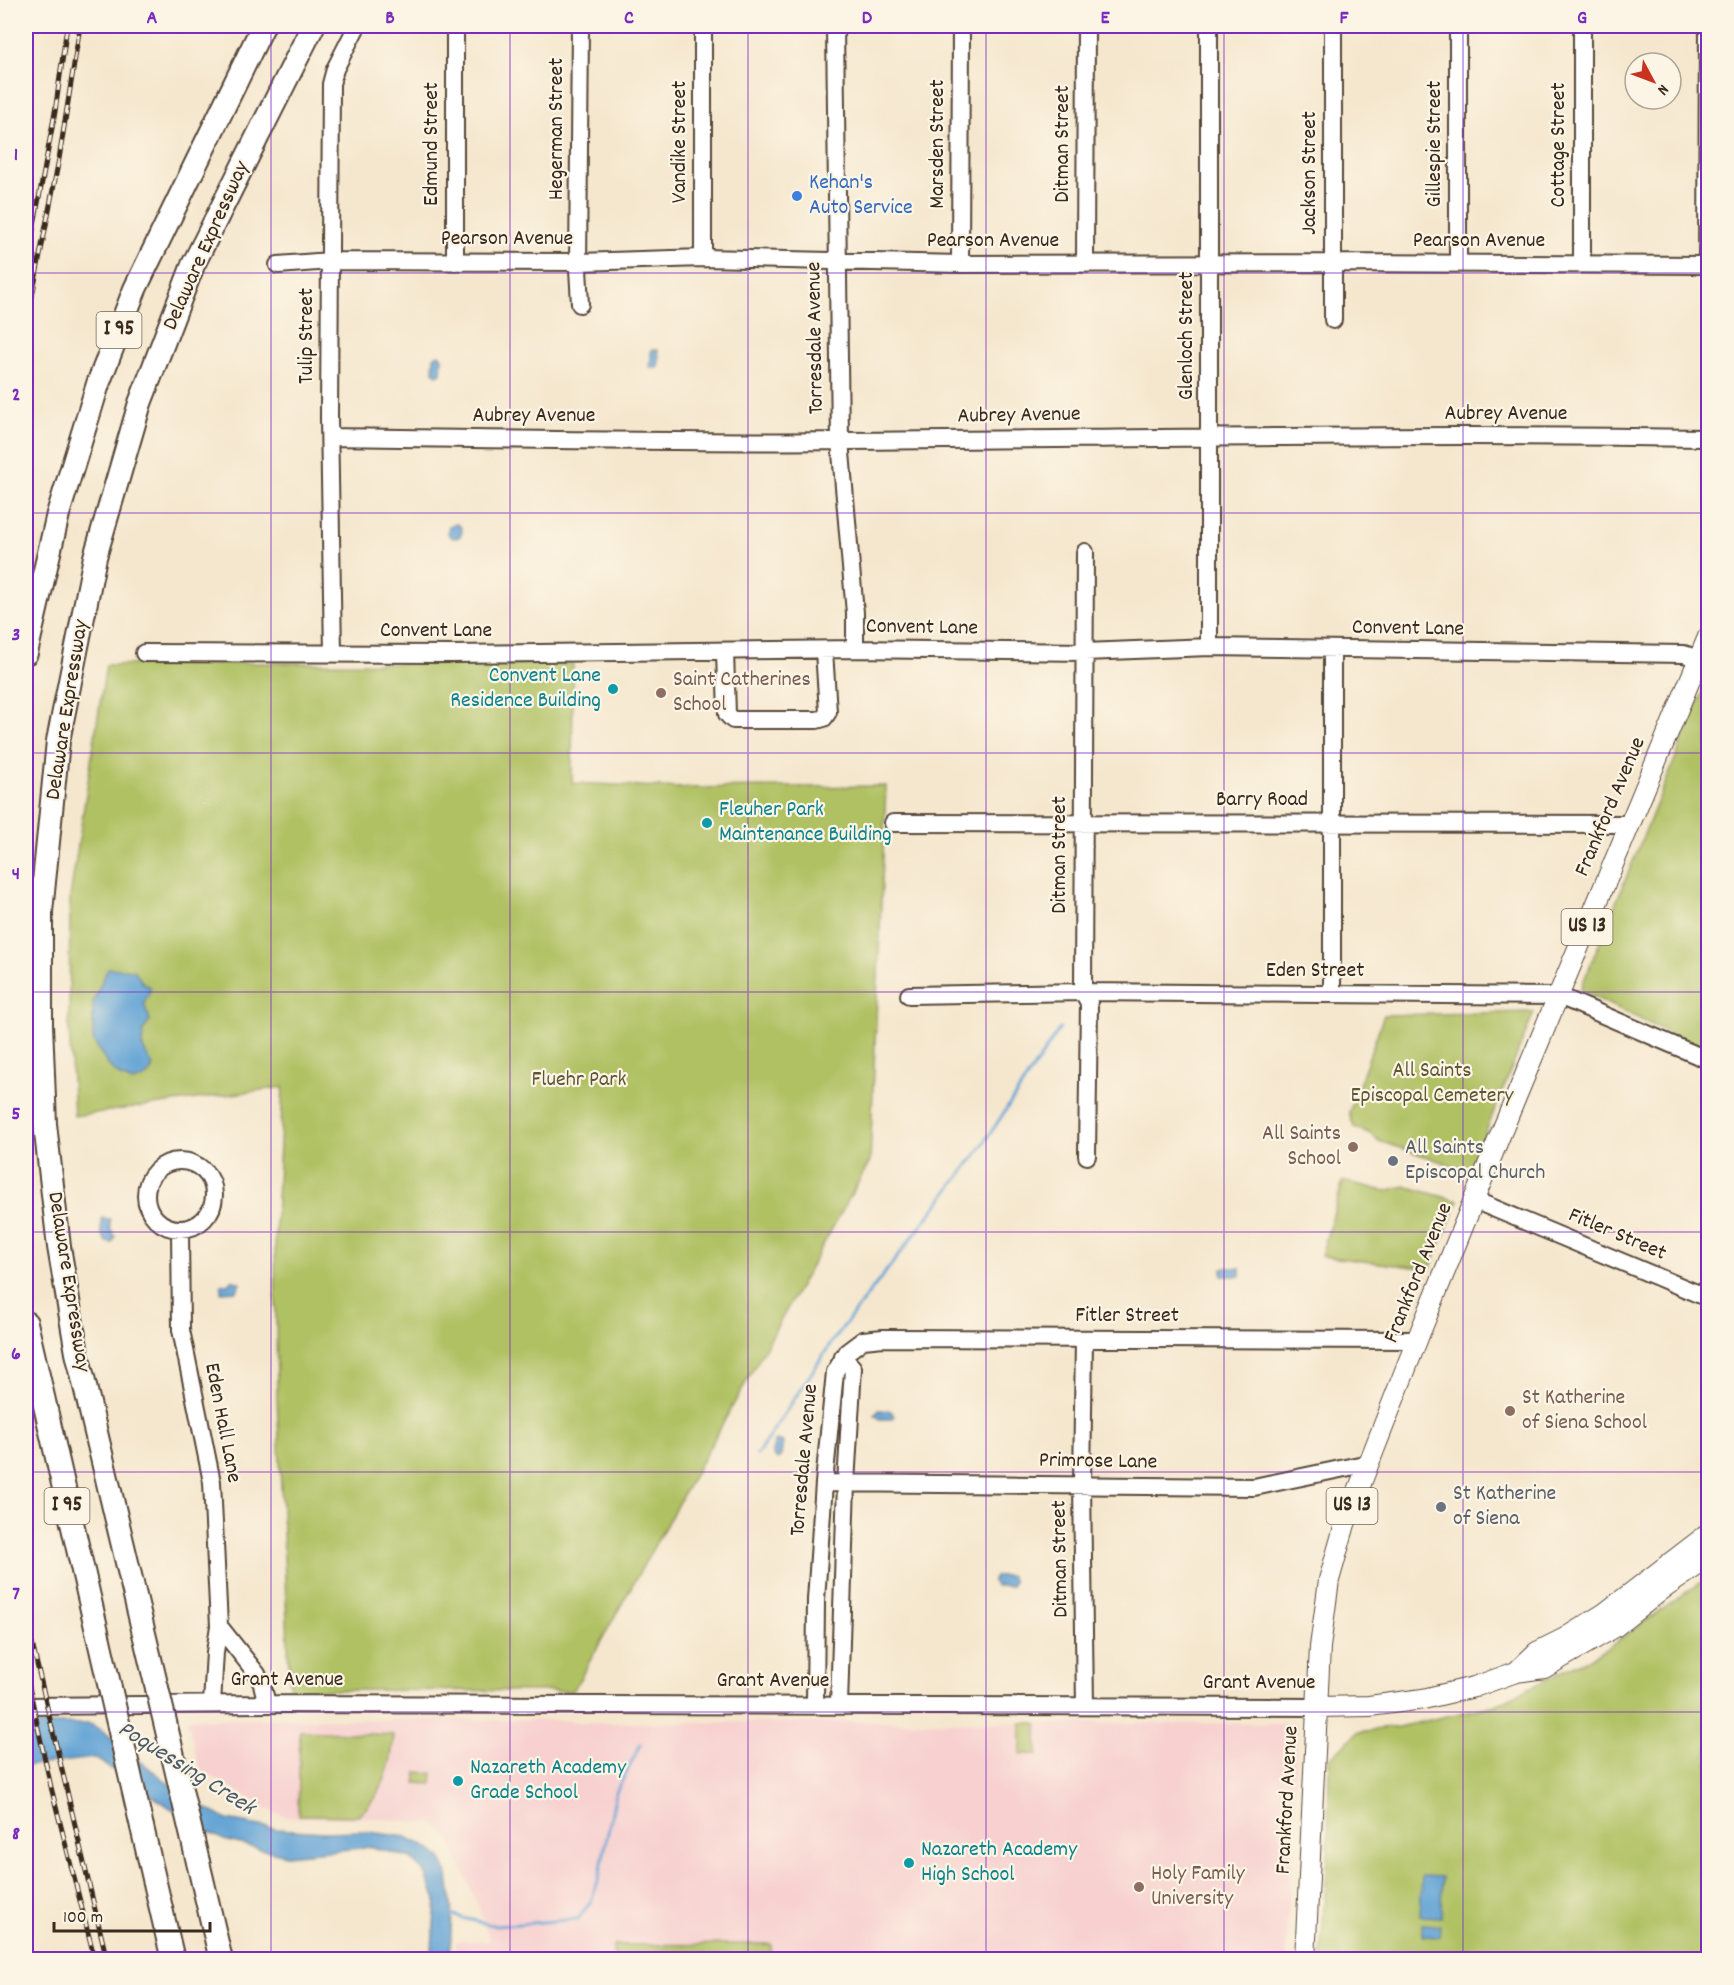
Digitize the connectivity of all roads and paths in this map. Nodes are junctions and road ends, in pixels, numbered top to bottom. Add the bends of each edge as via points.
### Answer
1 (250, 26) edge
2 (263, 26) edge
3 (313, 26) edge
4 (357, 26) edge
5 (455, 26) edge
6 (580, 26) edge
7 (703, 26) edge
8 (836, 26) edge
9 (962, 26) edge
10 (1086, 26) edge
11 (1209, 26) edge
12 (1333, 26) edge
13 (1458, 26) edge
14 (1582, 26) edge
15 (1708, 26) edge
16 (205, 144) junction
17 (702, 258) junction
18 (330, 261) junction
19 (838, 261) junction
20 (455, 262) junction
21 (579, 262) junction
22 (1085, 263) junction
23 (1209, 263) junction
24 (1332, 263) junction
25 (1458, 263) junction
26 (960, 264) junction
27 (1582, 264) junction
28 (278, 265) dead end
29 (1708, 265) edge
30 (580, 304) dead end
31 (1333, 320) dead end
32 (1209, 436) junction
33 (331, 437) junction
34 (1708, 438) edge
35 (840, 441) junction
36 (1085, 552) dead end
37 (1708, 637) edge
38 (1209, 647) junction
39 (855, 650) junction
40 (824, 651) junction
41 (1332, 651) junction
42 (725, 652) junction
43 (1085, 652) junction
44 (26, 653) edge
45 (144, 653) dead end
46 (333, 653) junction
47 (1699, 659) junction
48 (893, 823) dead end
49 (1083, 823) junction
50 (1333, 823) junction
51 (1630, 824) junction
52 (1083, 992) junction
53 (1332, 993) junction
54 (909, 995) dead end
55 (1558, 996) junction
56 (1708, 1060) edge
57 (1087, 1156) dead end
58 (1474, 1200) junction
59 (180, 1229) junction
60 (1708, 1298) edge
61 (26, 1323) edge
62 (1084, 1338) junction
63 (1417, 1340) junction
64 (843, 1357) junction
65 (1369, 1463) junction
66 (824, 1483) junction
67 (846, 1483) junction
68 (1082, 1484) junction
69 (1708, 1534) edge
70 (1708, 1558) edge
71 (219, 1626) junction
72 (1516, 1672) junction
73 (212, 1704) junction
74 (267, 1704) junction
75 (815, 1705) junction
76 (839, 1705) junction
77 (26, 1706) edge
78 (1085, 1706) junction
79 (1317, 1707) junction
80 (220, 1958) edge
81 (173, 1959) edge
82 (1305, 1959) edge

1 - 16 highway
2 - 16 highway, Delaware Expressway / I 95
3 - 80 highway, Delaware Expressway / I 95, bridge via 193,265 140,403 95,557 58,741 41,912 45,1124 59,1247 77,1353
4 - 18 street, Tulip Street via 335,69 332,84
5 - 20 street, Edmund Street
6 - 21 street, Hegerman Street
7 - 17 street, Vandike Street
8 - 19 street, Torresdale Avenue
9 - 26 street, Marsden Street
10 - 22 street, Ditman Street
11 - 23 street, Glenloch Street
12 - 24 street, Jackson Street
13 - 25 street, Gillespie Street
14 - 27 street, Cottage Street
15 - 29 street
16 - 44 highway, Delaware Expressway / I 95 via 135,288 98,384 58,514
17 - 19 street, Pearson Avenue
17 - 21 street, Pearson Avenue
18 - 20 street, Pearson Avenue
18 - 28 street, Pearson Avenue
18 - 33 street, Tulip Street
19 - 26 street, Pearson Avenue
19 - 35 street, Torresdale Avenue
20 - 21 street, Pearson Avenue
21 - 30 street, Hegerman Street
22 - 23 street, Pearson Avenue
22 - 26 street, Pearson Avenue
23 - 24 street, Pearson Avenue
23 - 32 street, Glenloch Street
24 - 25 street, Pearson Avenue
24 - 31 street, Jackson Street
25 - 27 street, Pearson Avenue
27 - 29 street, Pearson Avenue
32 - 34 street, Aubrey Avenue
32 - 35 street, Aubrey Avenue
32 - 38 street, Glenloch Street
33 - 35 street, Aubrey Avenue
33 - 46 street, Tulip Street
35 - 39 street, Torresdale Avenue
36 - 43 street, Ditman Street
37 - 47 main road, Frankford Avenue / US 13
38 - 41 street, Convent Lane
38 - 43 street, Convent Lane
39 - 40 street, Convent Lane
39 - 43 street, Convent Lane
40 - 42 street, Convent Lane
40 - 42 street via 828,712 817,720 729,718
41 - 47 street, Convent Lane via 1684,654
41 - 50 street
42 - 46 street, Convent Lane
43 - 49 street, Ditman Street
45 - 46 street, Convent Lane
47 - 51 main road, Frankford Avenue / US 13
48 - 49 street, Barry Road
49 - 50 street, Barry Road
49 - 52 street, Ditman Street
50 - 51 street, Barry Road
50 - 53 street
51 - 55 main road, Frankford Avenue / US 13
52 - 53 street, Eden Street
52 - 54 street, Eden Street
52 - 57 street, Ditman Street via 1089,1003
53 - 55 street, Eden Street
55 - 56 street, Eden Street
55 - 58 main road, Frankford Avenue / US 13
58 - 60 street, Fitler Street
58 - 63 main road, Frankford Avenue / US 13
59 - 59 street via 206,1218 214,1198 213,1184 206,1172 194,1163 180,1160 166,1163 154,1172 146,1191 147,1205 154,1218
59 - 71 street, Eden Hall Lane via 181,1330 212,1482
61 - 81 highway, Delaware Expressway / I 95, bridge
62 - 63 street, Fitler Street
62 - 64 street, Fitler Street via 874,1338 863,1340
62 - 68 street, Ditman Street
63 - 65 main road, Frankford Avenue / US 13
64 - 66 street, Torresdale Avenue via 835,1372
64 - 67 street, Torresdale Avenue via 853,1368
65 - 68 street, Primrose Lane via 1259,1486
65 - 79 main road, Frankford Avenue / US 13 via 1341,1537 1328,1589
66 - 67 street, Primrose Lane
66 - 75 street, Torresdale Avenue via 816,1600
67 - 68 street, Primrose Lane
67 - 76 street, Torresdale Avenue
68 - 78 street, Ditman Street
69 - 72 main road, Grant Avenue via 1599,1617 1537,1652
70 - 72 main road, Grant Avenue via 1588,1644 1544,1668
71 - 73 street, Eden Hall Lane
71 - 74 street via 257,1674
72 - 79 main road, Grant Avenue via 1423,1699
73 - 74 street, Grant Avenue
73 - 77 street, Grant Avenue
74 - 75 street, Grant Avenue
75 - 76 street, Grant Avenue
76 - 78 street, Grant Avenue
78 - 79 street, Grant Avenue
79 - 82 main road, Frankford Avenue / US 13

